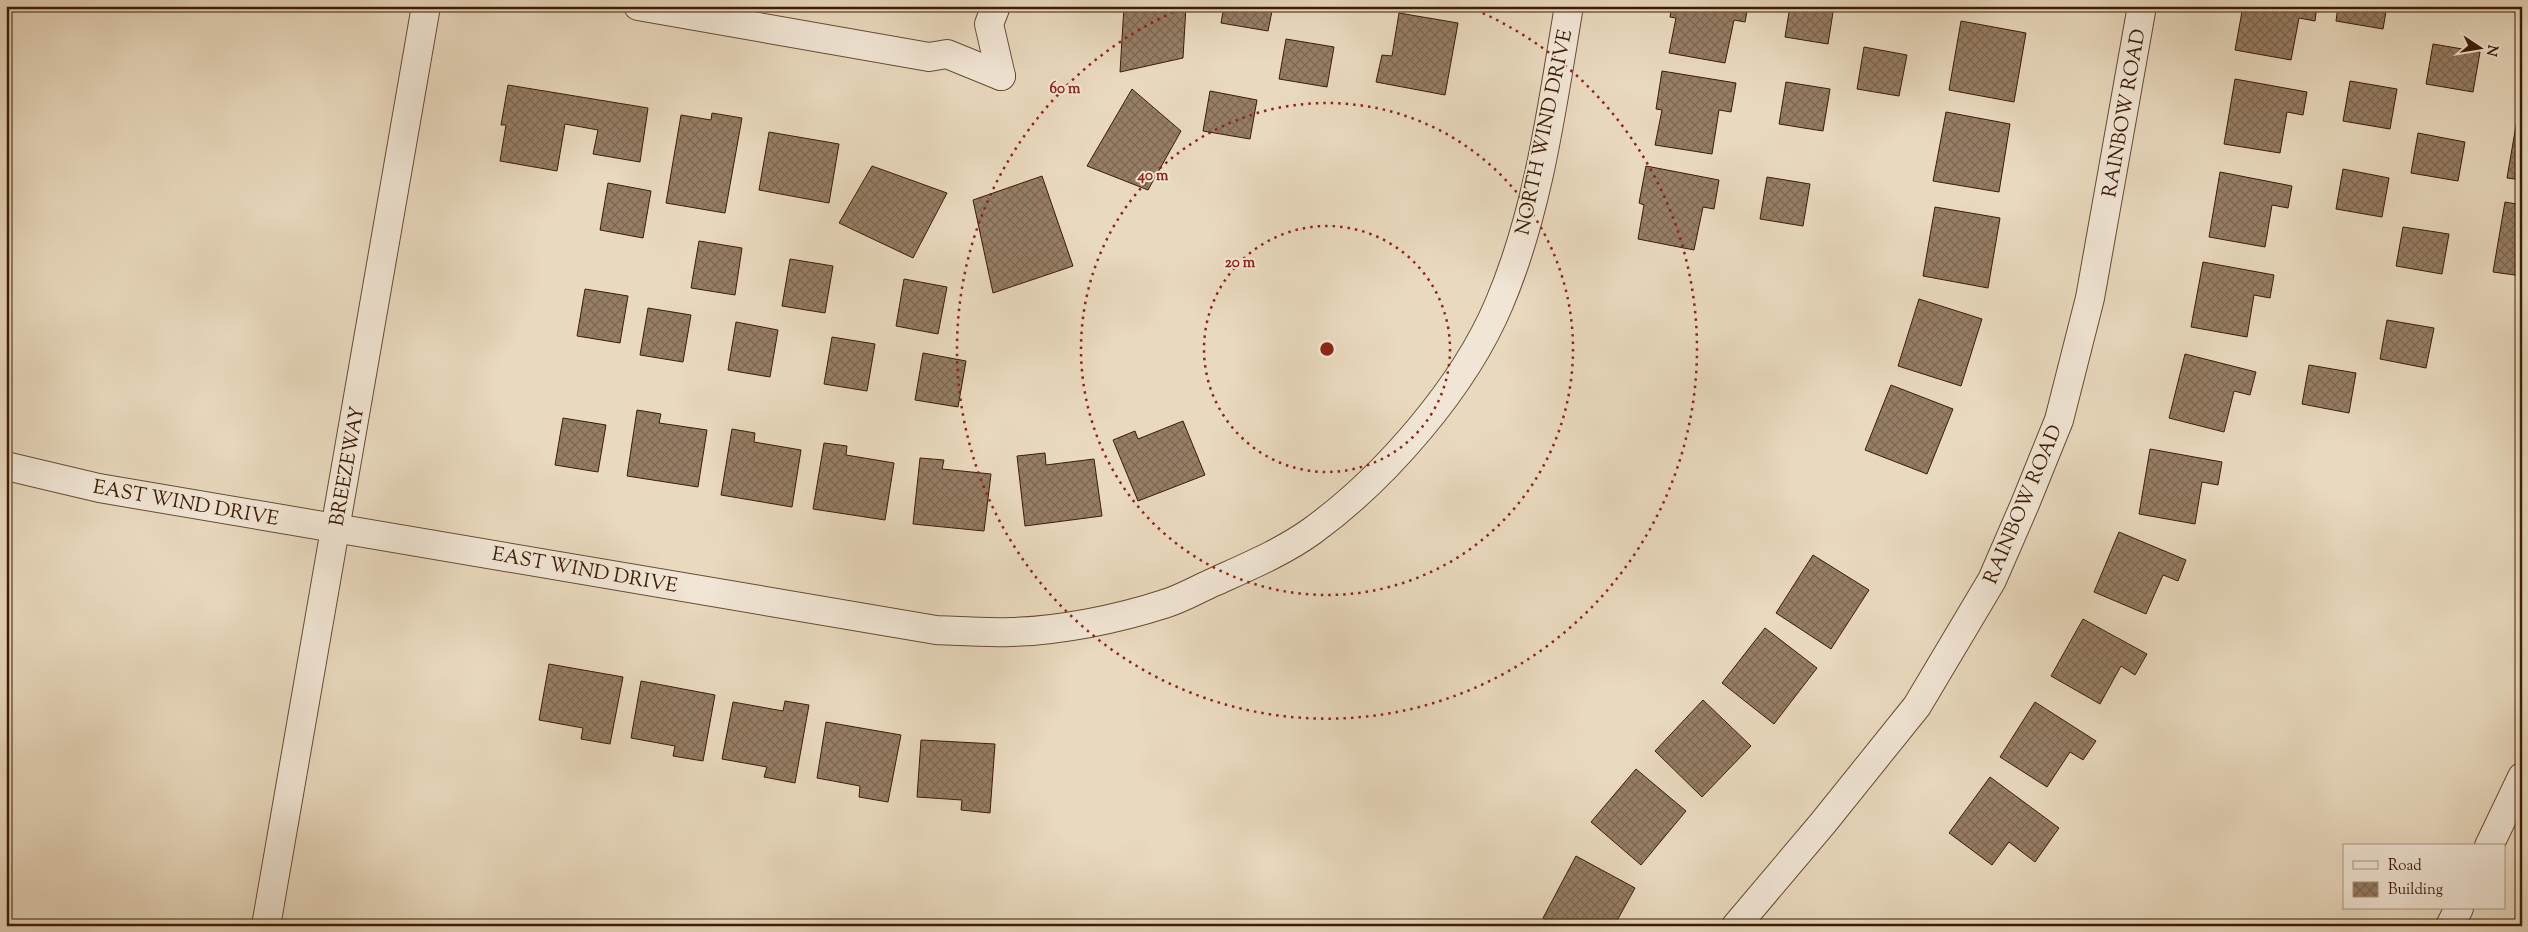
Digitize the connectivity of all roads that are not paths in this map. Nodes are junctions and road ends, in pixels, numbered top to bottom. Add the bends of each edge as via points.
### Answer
1 (426, 6) edge
2 (638, 6) edge
3 (996, 6) edge
4 (1569, 6) edge
5 (2142, 6) edge
6 (6, 466) edge
7 (335, 527) junction
8 (1166, 604) joint
9 (2522, 777) edge
10 (2490, 844) edge
11 (2458, 910) edge
12 (266, 926) edge
13 (1736, 926) edge
14 (2450, 926) edge

1 - 7 street, BREEZEWAY
2 - 3 street via 929,57 947,54 1001,76 989,24
4 - 8 street, NORTH WIND DRIVE via 1535,191 1518,250 1498,306 1462,372 1420,428 1368,485 1311,532 1241,570
5 - 13 street, RAINBOW ROAD via 2090,298 2058,420 2022,513 1992,580 1917,706
6 - 7 street, EAST WIND DRIVE via 99,488
7 - 8 street, EAST WIND DRIVE via 936,630 1012,632 1079,624
7 - 12 street, BREEZEWAY
9 - 10 street
11 - 14 street

